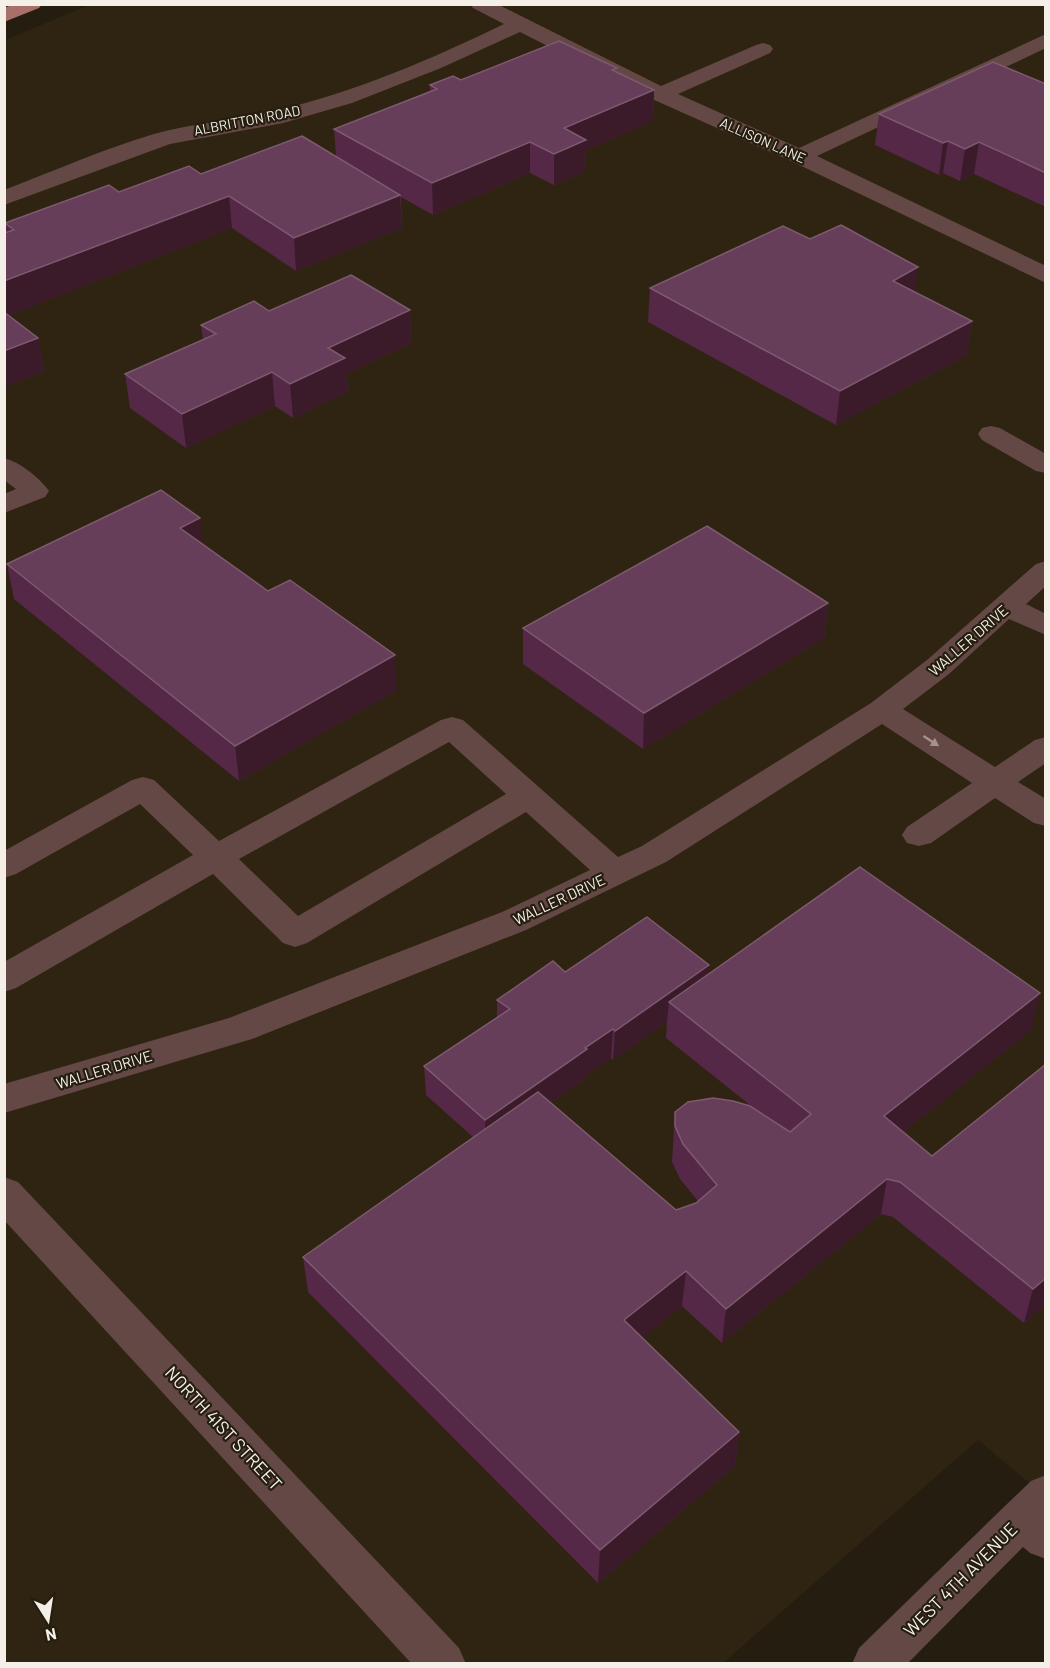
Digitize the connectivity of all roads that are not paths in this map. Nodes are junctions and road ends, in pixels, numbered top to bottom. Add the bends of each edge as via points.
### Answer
1 (32, 4) edge
2 (480, 4) edge
3 (4, 16) edge
4 (521, 24) junction
5 (1046, 40) edge
6 (763, 49) dead end
7 (660, 94) junction
8 (799, 156) junction
9 (4, 198) edge
10 (1046, 276) edge
11 (991, 434) dead end
12 (1046, 465) edge
13 (4, 466) edge
14 (4, 505) edge
15 (1046, 570) edge
16 (1008, 606) junction
17 (1046, 626) edge
18 (882, 710) junction
19 (1046, 747) edge
20 (994, 782) junction
21 (528, 796) junction
22 (1046, 815) edge
23 (919, 835) dead end
24 (216, 857) junction
25 (4, 866) edge
26 (614, 873) junction
27 (4, 979) edge
28 (4, 1099) edge
29 (4, 1193) edge
30 (1038, 1518) edge
31 (443, 1664) edge
32 (875, 1664) edge

1 - 3 main road
2 - 4 street, ALLISON LANE
4 - 7 street, ALLISON LANE
4 - 9 street, ALBRITTON ROAD via 359,93 282,116 195,130 160,140
5 - 8 street
6 - 7 street
7 - 8 street, ALLISON LANE
8 - 10 street, ALLISON LANE
11 - 12 street
13 - 14 street via 35,491
15 - 16 street, WALLER DRIVE
16 - 17 street
16 - 18 street, WALLER DRIVE
18 -> 20 street
18 - 26 street, WALLER DRIVE via 654,854
19 - 20 street
20 - 22 street
20 - 23 street
21 - 24 street via 452,727
21 - 24 street via 294,934
21 - 26 street
24 - 25 street via 143,788
24 - 27 street
26 - 28 street, WALLER DRIVE via 514,921 239,1029
29 - 31 street, NORTH 41ST STREET
30 - 32 street, WEST 4TH AVENUE

